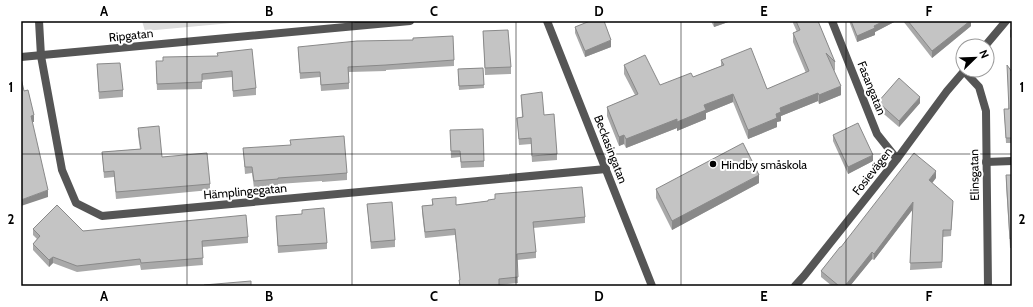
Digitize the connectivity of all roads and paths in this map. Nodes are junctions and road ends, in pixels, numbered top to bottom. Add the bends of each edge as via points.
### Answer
1 (39, 21) edge
2 (410, 21) edge
3 (548, 21) edge
4 (832, 21) edge
5 (1006, 21) edge
6 (359, 23) edge
7 (992, 38) edge
8 (41, 56) junction
9 (21, 57) edge
10 (959, 78) edge
11 (971, 78) edge
12 (897, 159) junction
13 (1012, 161) edge
14 (986, 162) junction
15 (606, 169) junction
16 (652, 286) edge
17 (796, 286) edge
18 (988, 286) edge

1 - 8 street, Hämplingegatan
2 - 6 street, Ripgatan
3 - 15 street, Beckasingatan
4 - 12 street, Fasangatan via 877,134
5 - 7 street
6 - 8 street, Ripgatan
8 - 9 street, Ripgatan
8 - 15 street, Hämplingegatan via 62,170 76,203 102,216
10 - 12 street, Fosievägen
11 - 14 street, Elinsgatan via 979,87 986,111
12 - 17 street, Fosievägen
13 - 14 street
14 - 18 street, Elinsgatan
15 - 16 street, Beckasingatan

